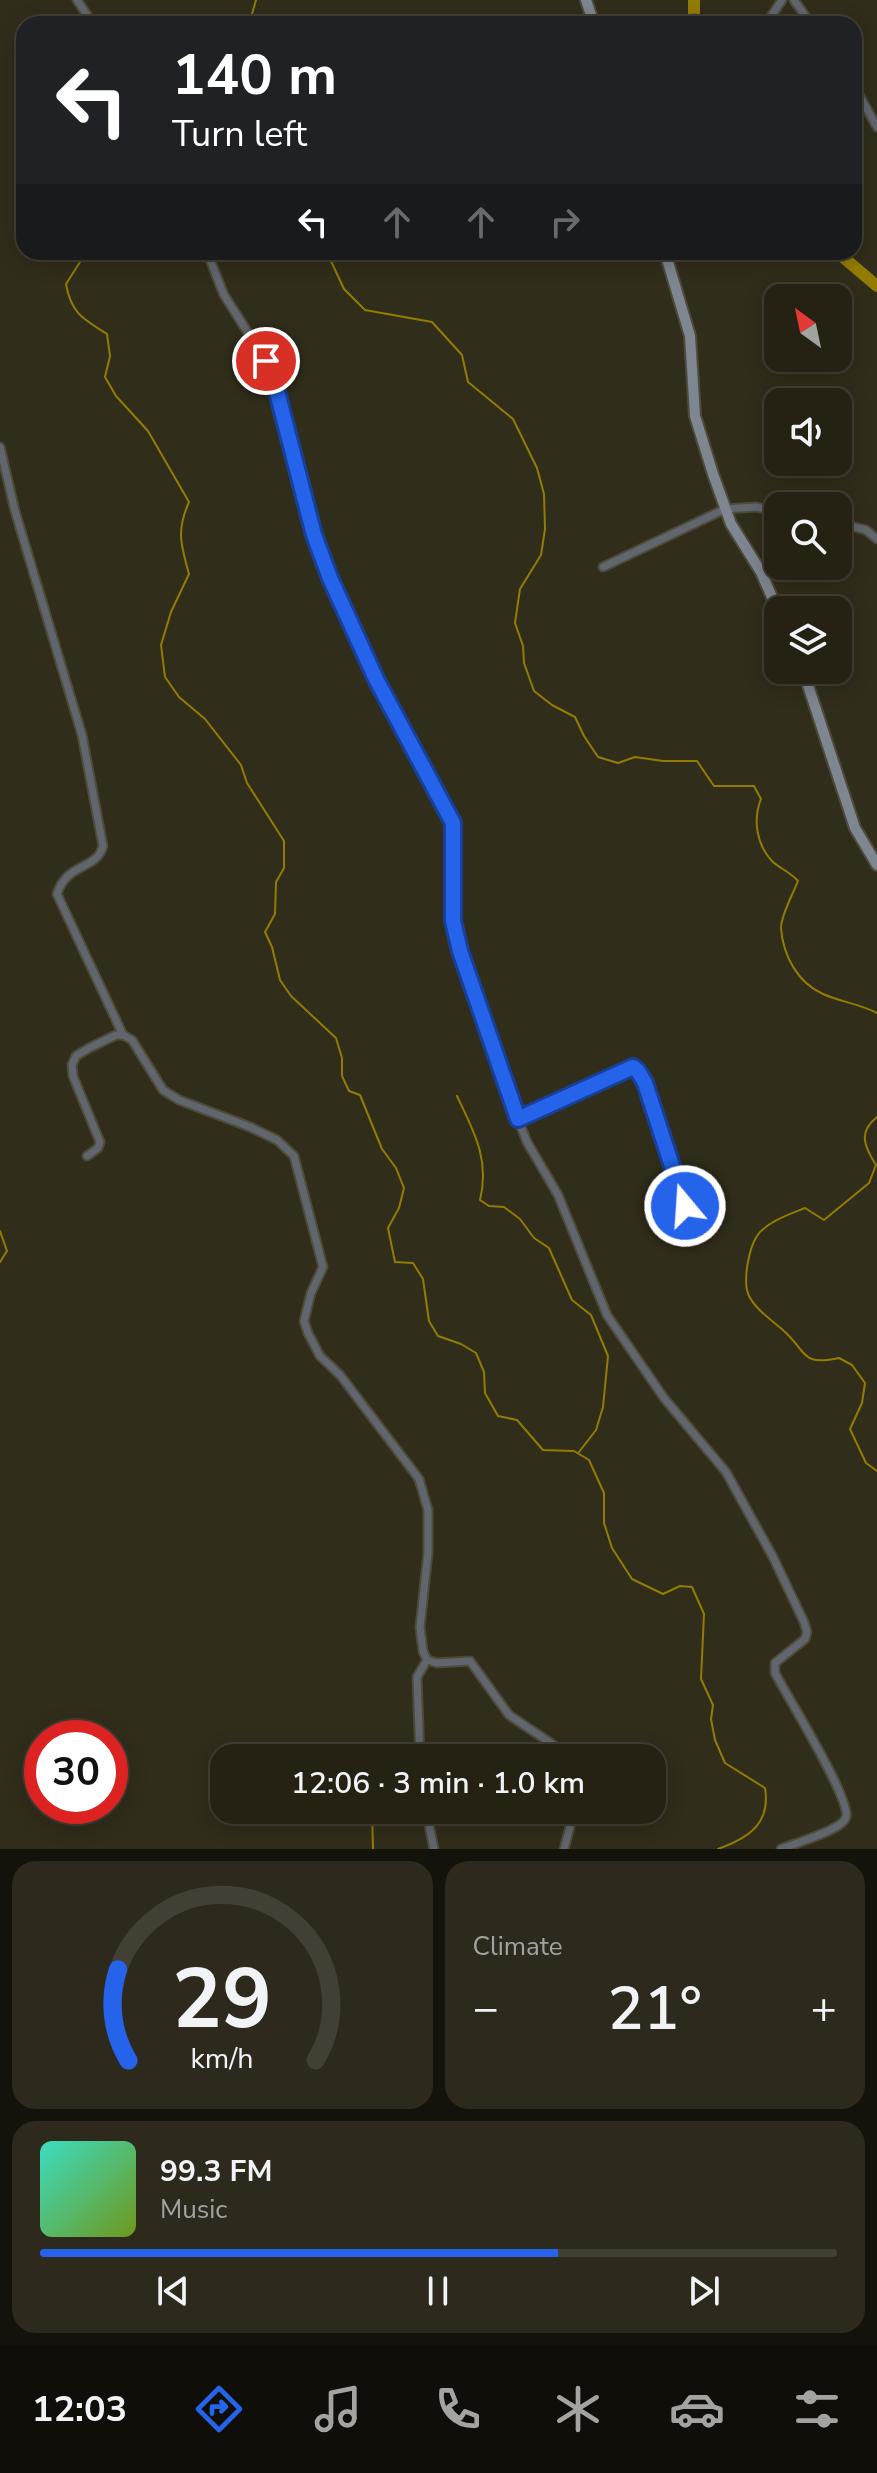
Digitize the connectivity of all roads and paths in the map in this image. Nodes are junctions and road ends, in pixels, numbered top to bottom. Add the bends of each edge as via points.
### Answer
1 (862, 100) edge
2 (877, 127) edge
3 (210, 260) edge
4 (667, 260) edge
5 (0, 447) edge
6 (725, 509) junction
7 (764, 509) edge
8 (852, 526) edge
9 (877, 539) edge
10 (603, 567) dead end
11 (771, 596) edge
12 (808, 684) edge
13 (877, 865) edge
14 (123, 1035) junction
15 (518, 1119) junction
16 (87, 1156) dead end
17 (685, 1206) dead end
18 (427, 1660) junction
19 (419, 1744) edge
20 (552, 1744) edge
21 (429, 1824) edge
22 (570, 1824) edge
23 (434, 1849) edge
24 (564, 1849) edge
25 (781, 1849) edge

1 - 2 street
3 - 15 street via 224,295 274,380 330,578 376,679 453,823 453,921
4 - 6 main road via 690,336 695,416
5 - 14 street via 82,735 103,846 96,859 61,881 57,894
6 - 7 street
6 - 10 street
6 - 11 main road
8 - 9 street
12 - 13 main road via 855,828
14 - 16 street via 89,1048 72,1065 100,1142
14 - 18 street via 132,1040 163,1090 277,1140 294,1156 323,1267 304,1321 308,1333 320,1356 419,1479 428,1510 420,1627
15 - 17 street via 633,1067 645,1083
15 - 25 street via 564,1209 600,1304 648,1377 726,1472 804,1622 805,1639 780,1657 775,1673 837,1786 846,1817 832,1830
18 - 19 street via 417,1677
18 - 20 street via 470,1661 509,1715
21 - 23 street
22 - 24 street

